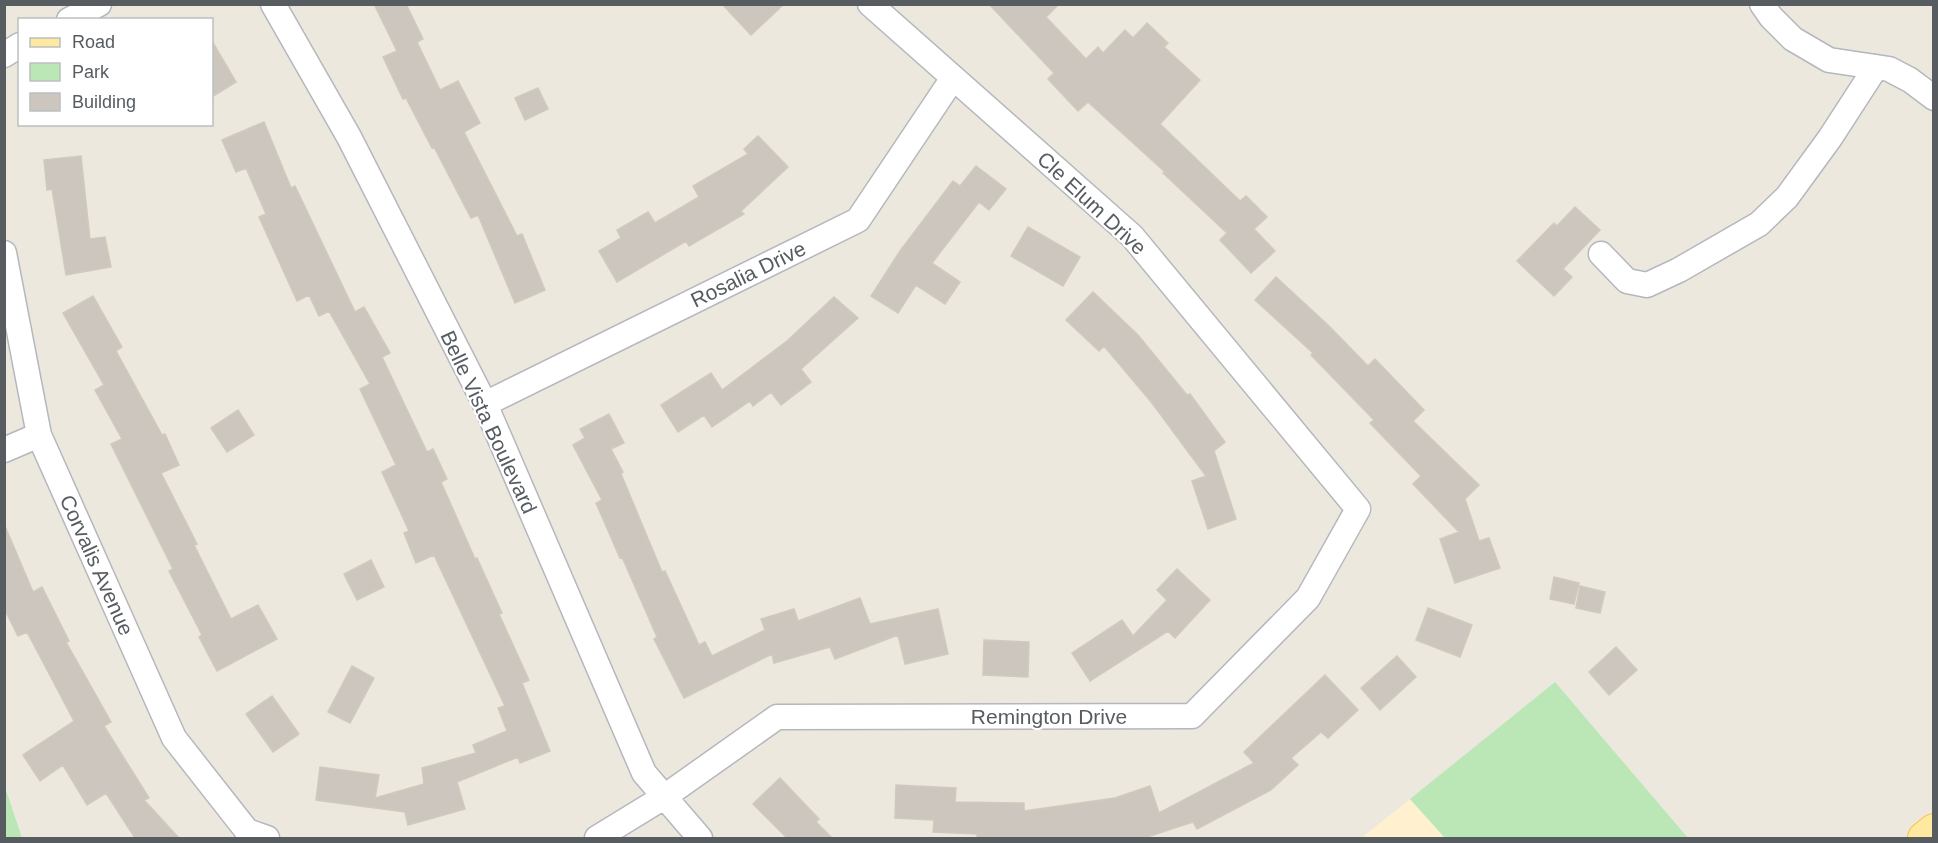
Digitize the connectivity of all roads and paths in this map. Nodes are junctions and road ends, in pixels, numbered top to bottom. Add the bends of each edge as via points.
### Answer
1 (99, 4) edge
2 (273, 4) edge
3 (870, 4) edge
4 (1762, 4) edge
5 (73, 18) edge
6 (18, 46) edge
7 (4, 55) edge
8 (1876, 67) junction
9 (953, 78) junction
10 (1934, 98) edge
11 (4, 253) edge
12 (1601, 254) dead end
13 (485, 404) junction
14 (39, 435) junction
15 (4, 450) edge
16 (1358, 509) joint
17 (664, 797) junction
18 (1934, 830) edge
19 (267, 838) edge
20 (597, 838) edge
21 (700, 838) edge
22 (1924, 838) edge

1 - 5 street
2 - 13 street, Belle Vista Boulevard via 349,137
3 - 9 street, Cle Elum Drive
4 - 8 street via 1792,39 1829,60
6 - 7 street
8 - 10 street via 1910,80
8 - 12 street via 1787,197 1759,224 1647,285 1627,281
9 - 13 street, Rosalia Drive via 858,220
9 - 16 street, Cle Elum Drive via 1132,236
11 - 14 street, Corvalis Avenue
13 - 17 street, Belle Vista Boulevard via 644,773
14 - 15 street
14 - 19 street, Corvalis Avenue via 174,738 247,831
16 - 17 street, Remington Drive via 1308,598 1192,716 777,717
17 - 20 street
17 - 21 street, Belle Vista Boulevard
18 - 22 main road

